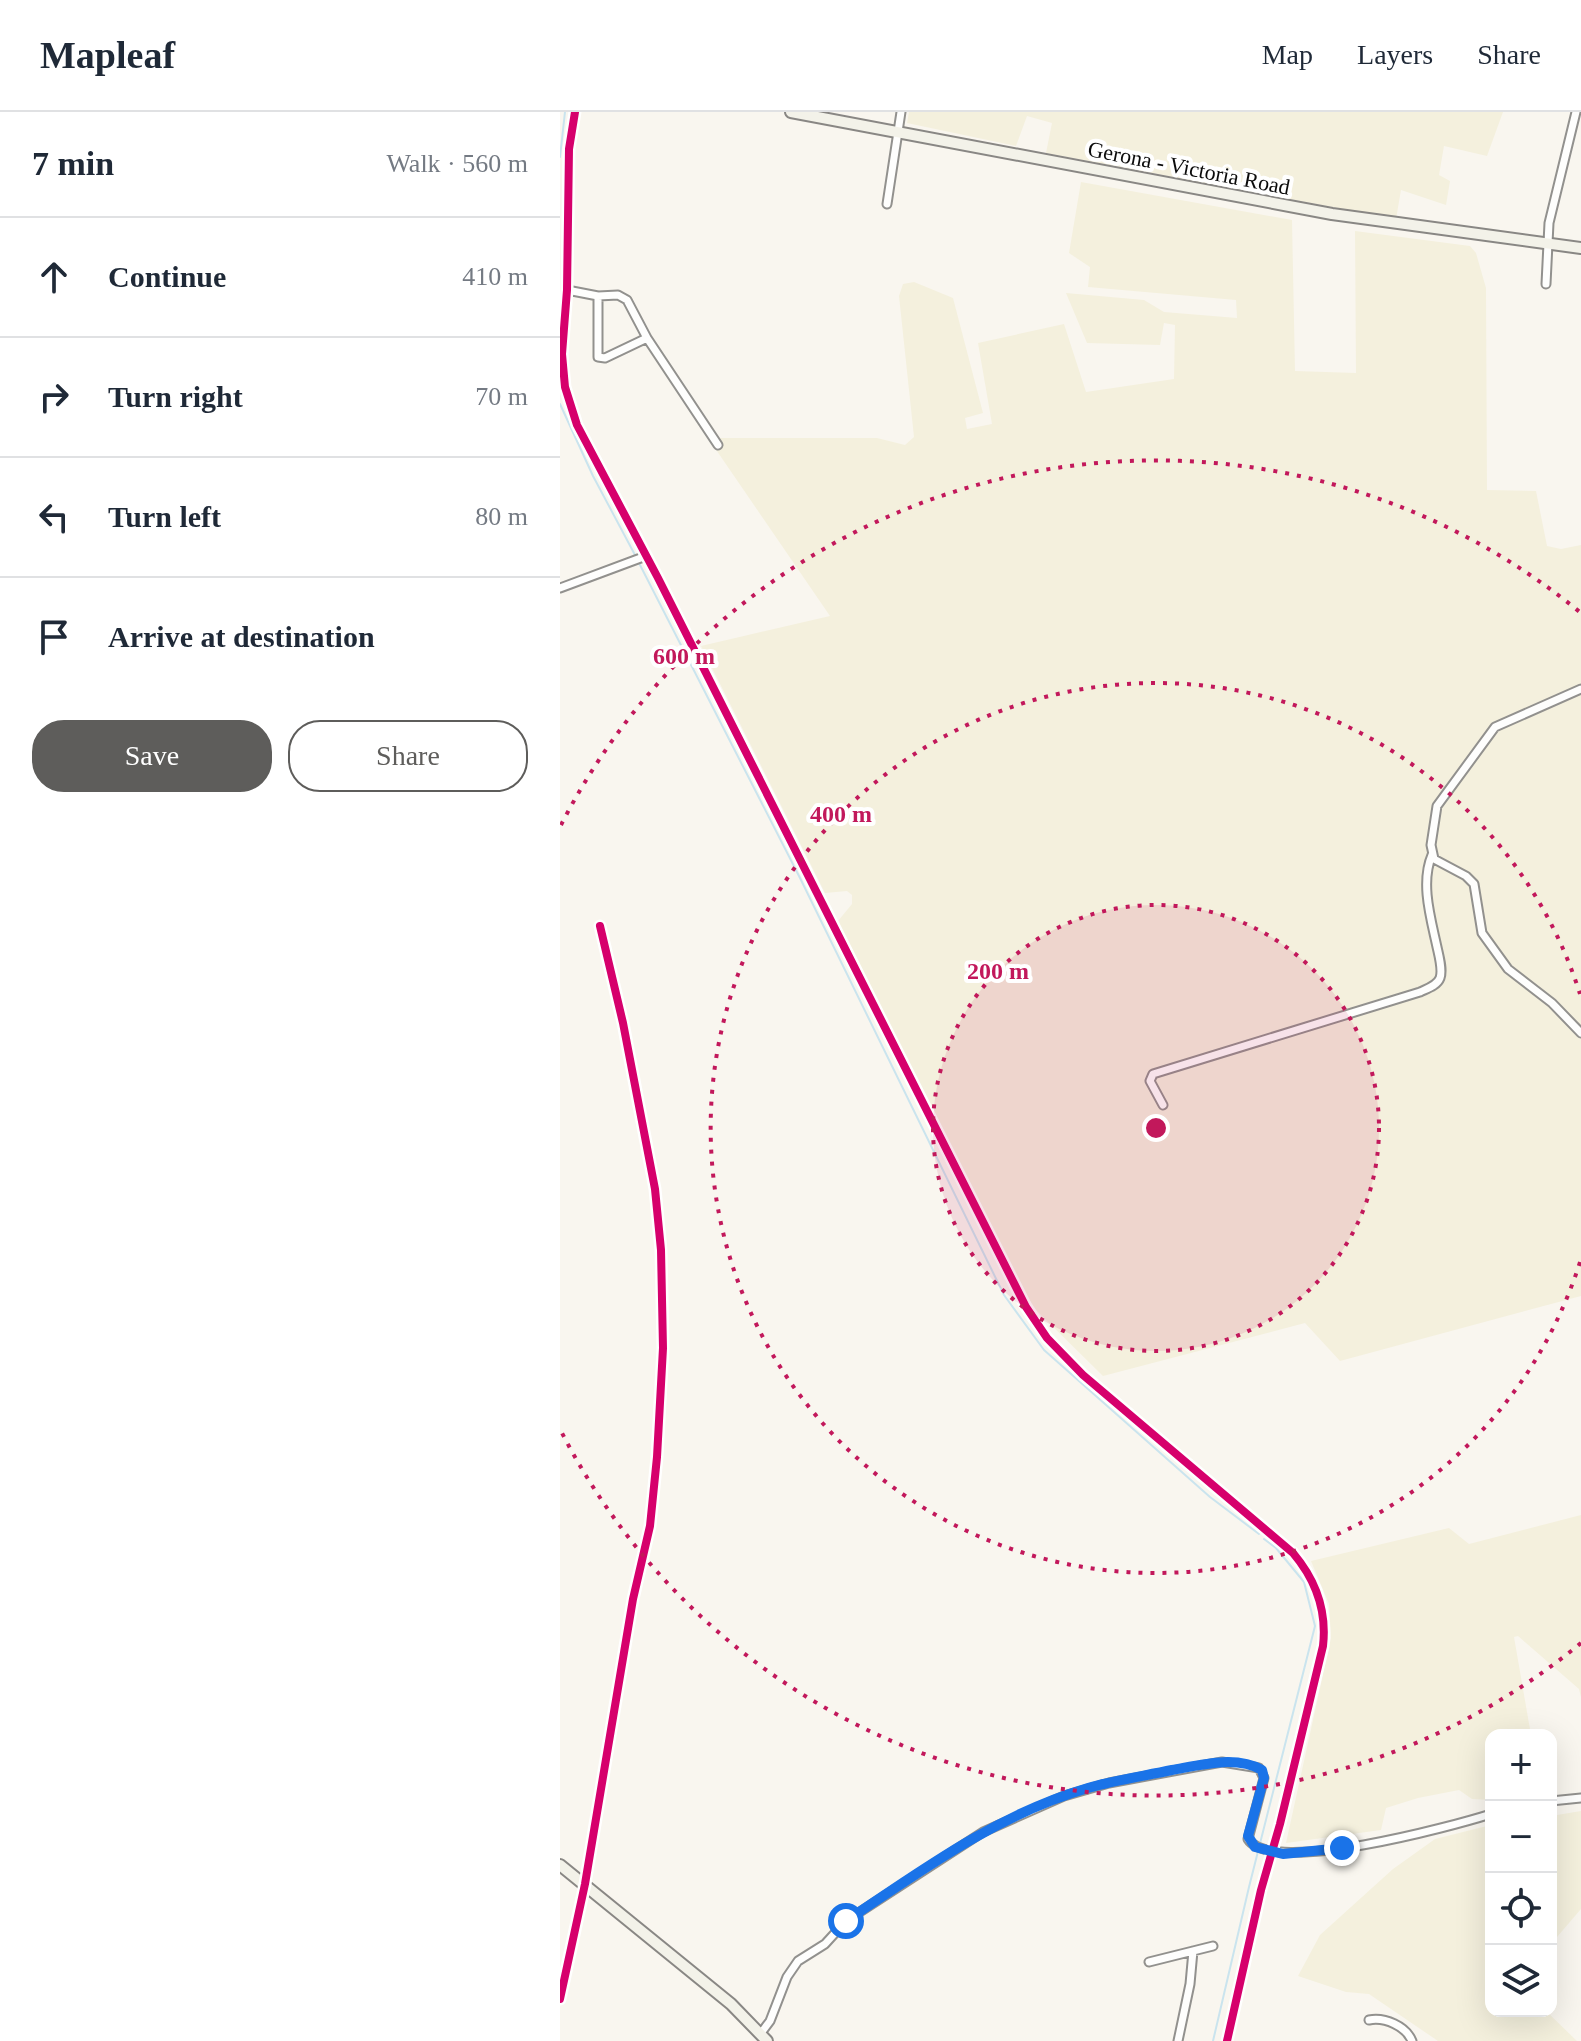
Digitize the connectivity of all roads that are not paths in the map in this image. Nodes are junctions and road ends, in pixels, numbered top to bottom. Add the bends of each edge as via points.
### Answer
1 (575, 112) edge
2 (791, 112) edge
3 (901, 112) edge
4 (1576, 112) edge
5 (811, 113) edge
6 (853, 117) edge
7 (897, 131) junction
8 (887, 204) dead end
9 (1547, 243) junction
10 (1581, 248) edge
11 (1546, 284) dead end
12 (567, 290) junction
13 (598, 296) junction
14 (647, 338) junction
15 (718, 445) dead end
16 (646, 556) junction
17 (560, 588) edge
18 (1581, 689) edge
19 (1432, 855) junction
20 (600, 926) dead end
21 (1581, 1033) edge
22 (1163, 1105) dead end
23 (1581, 1798) edge
24 (1557, 1800) edge
25 (1485, 1816) edge
26 (1269, 1852) junction
27 (560, 1865) edge
28 (585, 1884) junction
29 (1213, 1946) dead end
30 (1193, 1951) junction
31 (1149, 1962) dead end
32 (560, 1999) edge
33 (1369, 2020) dead end
34 (764, 2037) edge
35 (1178, 2041) edge
36 (1227, 2041) edge
37 (1412, 2041) edge

1 - 12 street via 569,149
2 - 5 main road, Gerona - Victoria Road
3 - 7 street
4 - 9 street
5 - 6 main road, Gerona - Victoria Road
6 - 7 main road, Gerona - Victoria Road
7 - 8 street
7 - 9 main road, Gerona - Victoria Road via 1332,214
9 - 10 main road, Gerona - Victoria Road
9 - 11 street
12 - 13 street
12 - 16 street via 565,387 577,425
13 - 14 street via 627,300
13 - 14 street via 598,357
14 - 15 street
16 - 17 street
16 - 26 street via 1033,1319 1083,1375 1281,1542 1312,1581 1324,1619 1323,1646
18 - 19 street via 1495,727 1437,806
19 - 21 street via 1474,884 1482,933 1508,969
19 - 22 street via 1427,871 1440,962 1436,984 1153,1074 1150,1081
20 - 28 street via 655,1189 663,1348 650,1526
23 - 24 street
25 - 26 street via 1342,1848
26 - 34 street via 1255,1847 1248,1836 1264,1778 1254,1766 1193,1766 1064,1796 969,1839 846,1921 792,1968
26 - 36 street
27 - 28 main road
28 - 32 street
28 - 34 main road
29 - 30 street
30 - 31 street
30 - 35 street
33 - 37 street via 1382,2019 1406,2030

